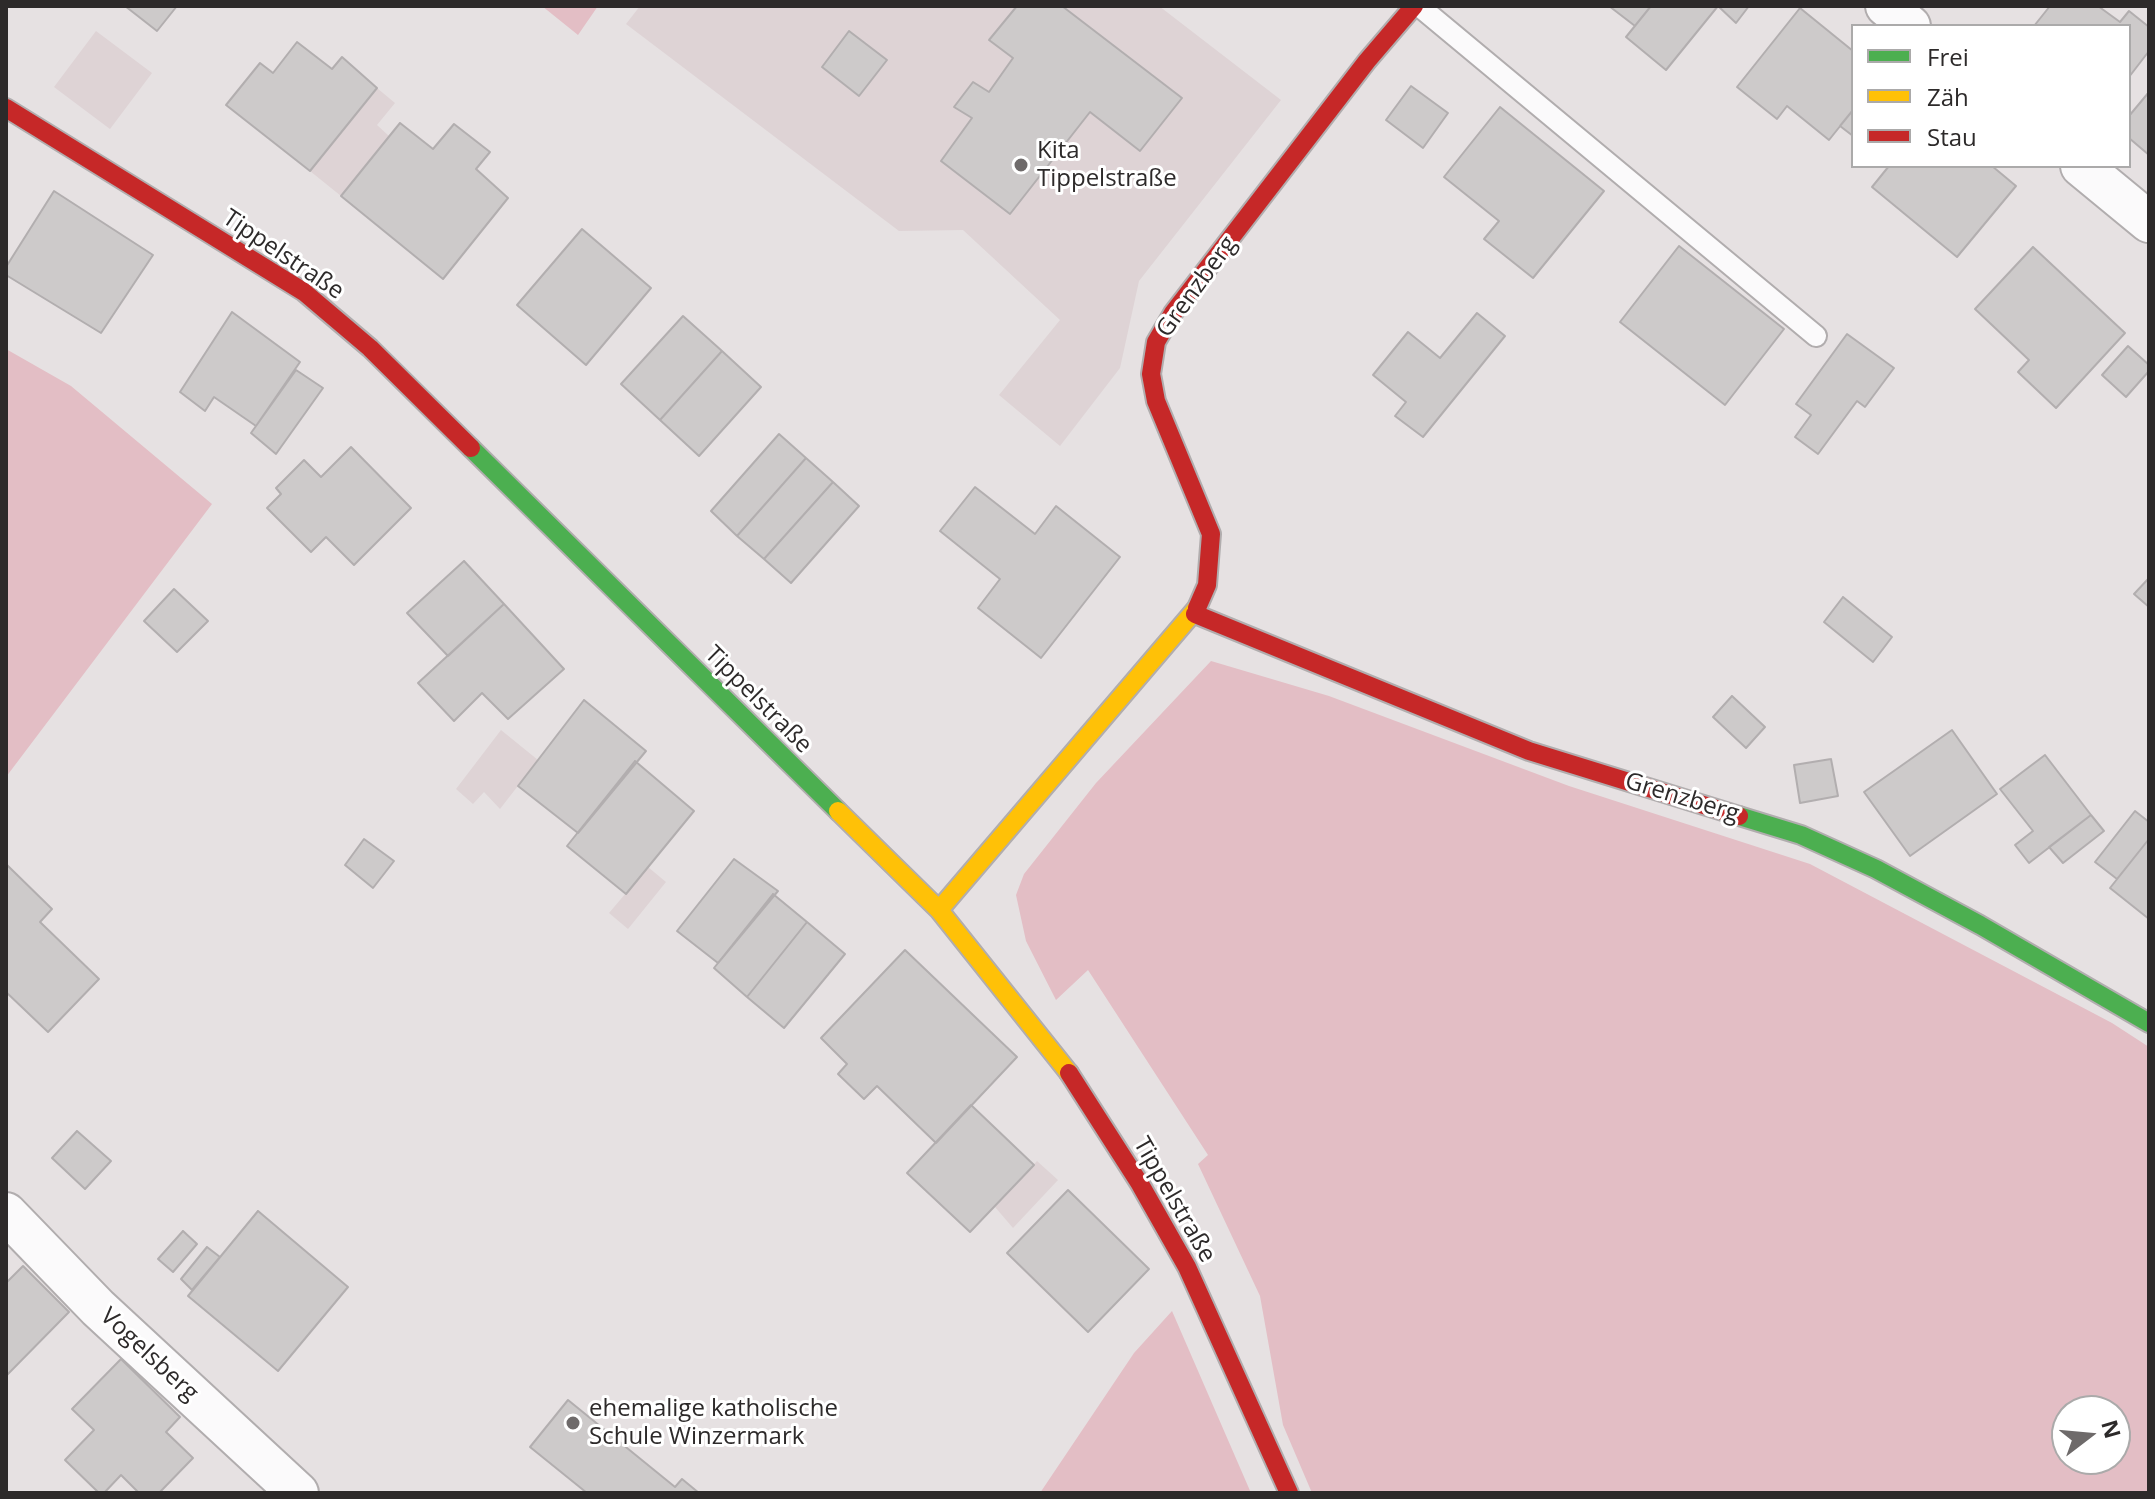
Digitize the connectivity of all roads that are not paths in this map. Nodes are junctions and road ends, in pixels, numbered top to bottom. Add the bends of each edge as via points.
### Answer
1 (1417, 6) edge
2 (1886, 6) edge
3 (1908, 24) edge
4 (6, 108) edge
5 (2083, 168) edge
6 (2149, 222) edge
7 (1816, 336) dead end
8 (1195, 614) junction
9 (939, 910) junction
10 (2149, 1023) edge
11 (6, 1213) edge
12 (298, 1493) edge
13 (1289, 1493) edge

1 - 7 lane, Grenzberg
1 - 8 street, Grenzberg via 1367,61 1156,342 1151,374 1156,401 1211,534 1207,585
2 - 3 street
4 - 9 street, Tippelstraße via 304,292 370,348
5 - 6 street
8 - 9 street, Grenzberg
8 - 10 street, Grenzberg via 1529,751 1801,835 1980,925
9 - 13 street, Tippelstraße via 1062,1063 1140,1184 1187,1267
11 - 12 street, Vogelsberg via 98,1308

